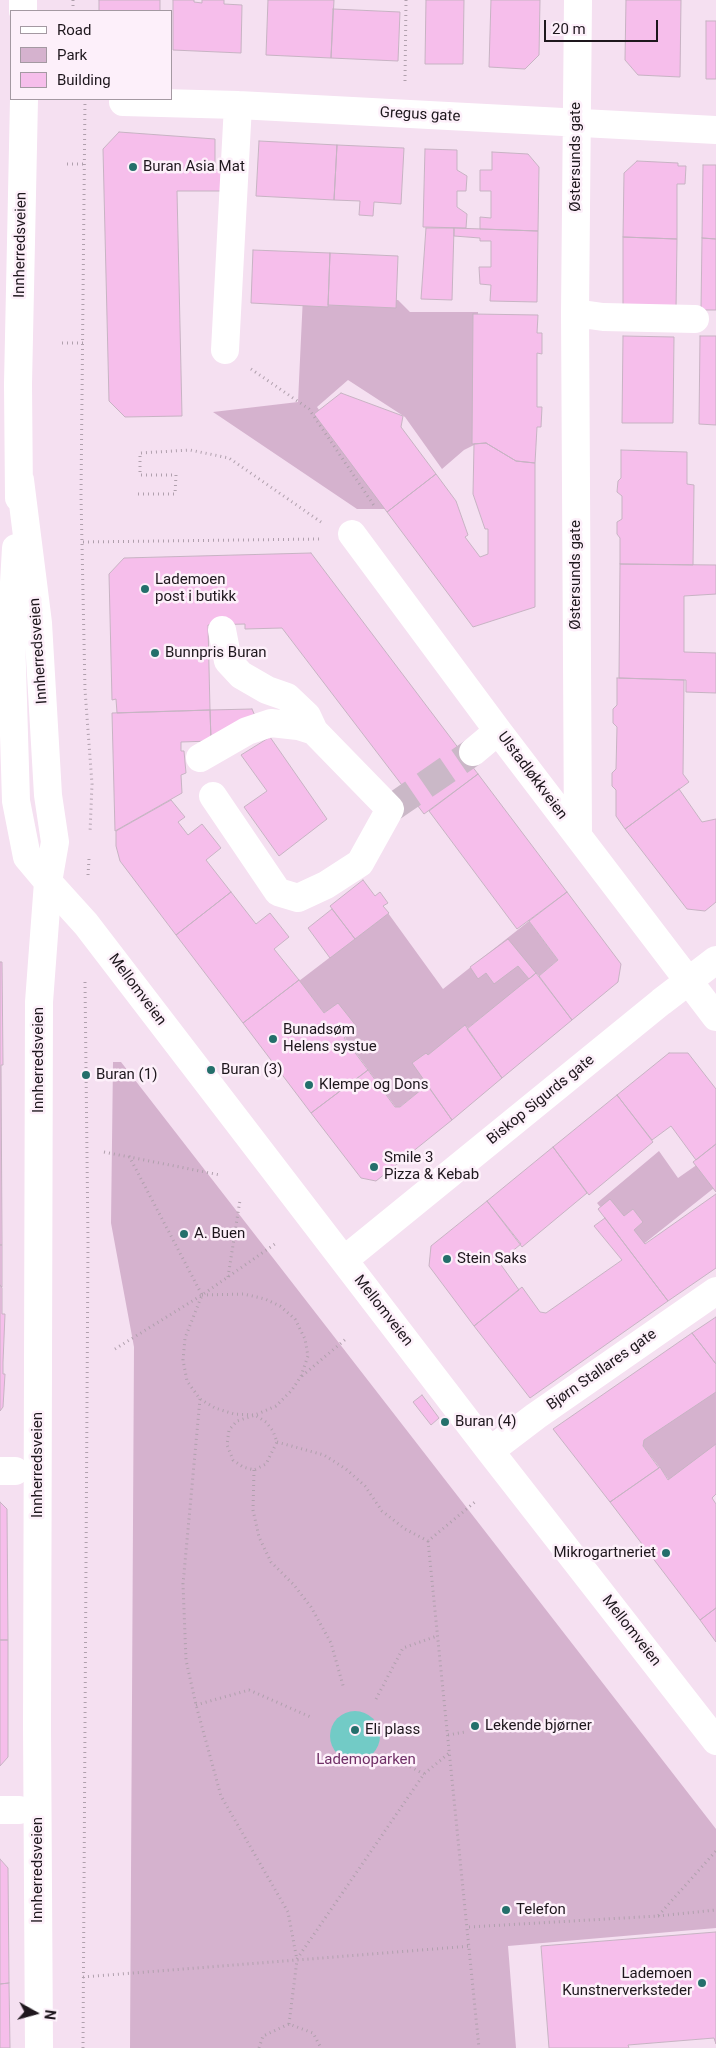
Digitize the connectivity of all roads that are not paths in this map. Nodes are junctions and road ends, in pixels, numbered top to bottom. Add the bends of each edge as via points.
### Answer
1 (578, 0) edge
2 (24, 100) edge
3 (123, 102) dead end
4 (238, 105) junction
5 (576, 123) junction
6 (716, 130) edge
7 (575, 313) junction
8 (695, 320) dead end
9 (225, 350) road end
10 (352, 534) road end
11 (222, 630) dead end
12 (314, 731) junction
13 (498, 731) junction
14 (473, 752) tunnel mouth
15 (200, 758) dead end
16 (213, 796) dead end
17 (578, 836) junction
18 (48, 882) junction
19 (716, 960) edge
20 (689, 980) junction
21 (716, 1017) edge
22 (344, 1260) junction
23 (716, 1291) edge
24 (490, 1451) junction
25 (716, 1741) edge
26 (39, 2048) edge

1 - 5 street, Østersunds gate
2 - 18 street, Innherredsveien via 18,384 20,480 11,635 16,800 27,857
3 - 4 street, Gregus gate
4 - 5 street, Gregus gate
4 - 9 street
5 - 6 street, Gregus gate
5 - 7 street, Østersunds gate
7 - 8 street
7 - 17 street, Østersunds gate
10 - 13 street, Ulstadløkkveien
11 - 12 street via 228,661 241,675 287,698 307,716
12 - 15 street via 271,723 247,731
12 - 16 street via 390,810 360,863 326,885 298,898 278,892
13 - 14 street
13 - 17 street, Ulstadløkkveien
17 - 20 street, Ulstadløkkveien
18 - 22 street, Mellomveien via 86,924
18 - 26 street, Innherredsveien via 39,1002
19 - 20 street, Biskop Sigurds gate
20 - 21 street, Ulstadløkkveien
20 - 22 street, Biskop Sigurds gate
22 - 24 street, Mellomveien
23 - 24 street, Bjørn Stallares gate
24 - 25 street, Mellomveien

